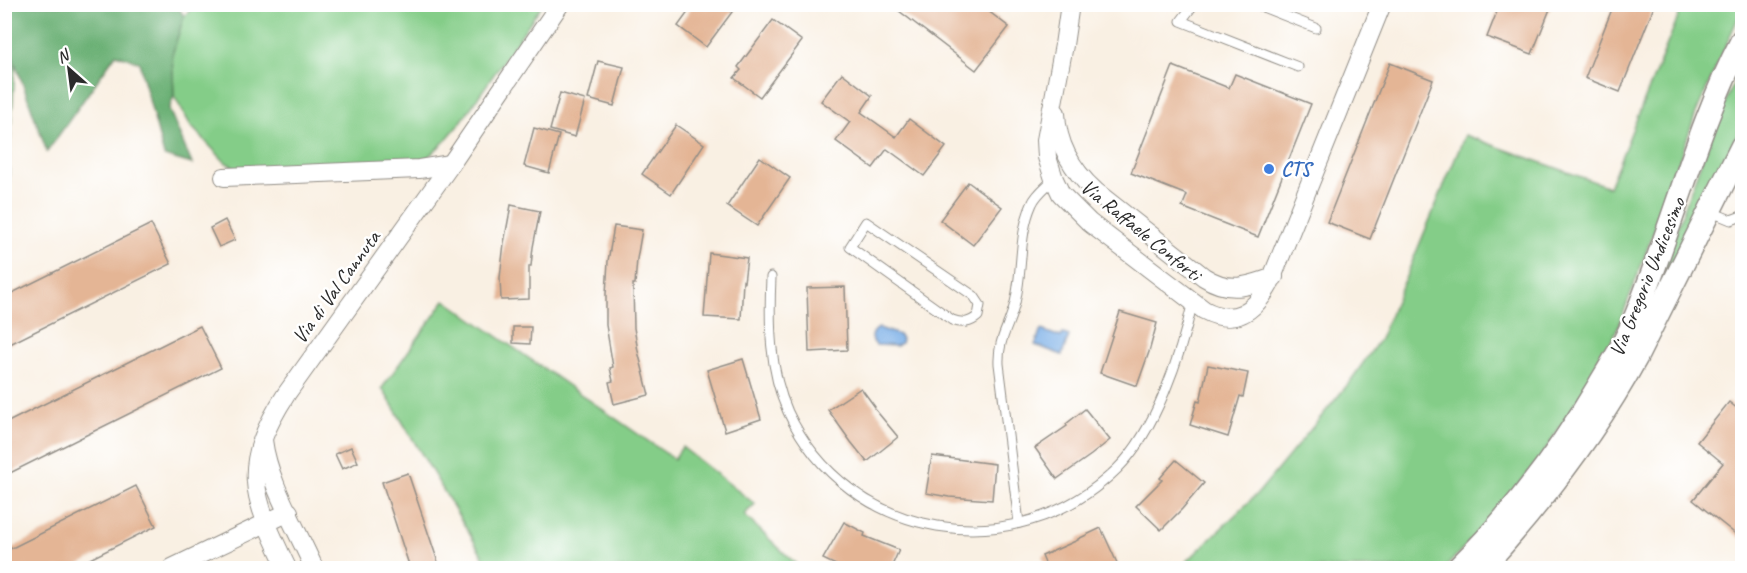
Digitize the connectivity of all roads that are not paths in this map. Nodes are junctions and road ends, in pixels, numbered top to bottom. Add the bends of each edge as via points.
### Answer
1 (560, 4) edge
2 (1070, 4) edge
3 (1194, 4) edge
4 (1255, 4) edge
5 (1382, 4) edge
6 (1316, 28) dead end
7 (1741, 53) edge
8 (1298, 67) dead end
9 (1056, 94) junction
10 (1743, 146) edge
11 (451, 164) junction
12 (224, 177) dead end
13 (1053, 179) junction
14 (1709, 212) junction
15 (1742, 216) edge
16 (866, 222) joint
17 (771, 277) dead end
18 (1274, 277) junction
19 (1193, 301) junction
20 (263, 439) junction
21 (289, 512) junction
22 (266, 523) junction
23 (1019, 523) junction
24 (172, 568) edge
25 (287, 568) edge
26 (314, 568) edge
27 (1458, 568) edge
28 (1482, 568) edge

1 - 11 street, Via di Val Cannuta
2 - 9 street, Via Raffaele Conforti
3 - 8 lane via 1181,21
4 - 6 lane
5 - 18 street, Via Raffaele Conforti
7 - 27 street, Via Gregorio Undicesimo via 1712,108 1625,339 1583,412 1538,476
9 - 13 street, Via Raffaele Conforti via 1046,140
9 - 18 street, Via Raffaele Conforti via 1062,145 1075,169 1095,191 1210,281 1237,287
10 - 14 street, Via Gregorio Undicesimo
11 - 12 street via 419,169
11 - 20 street, Via di Val Cannuta via 287,393
13 - 19 street, Via Raffaele Conforti via 1081,216
13 - 23 lane via 1032,202 1015,303 999,348
14 - 15 lane via 1731,220
14 - 28 street, Via Gregorio Undicesimo via 1636,358 1597,423 1540,502
16 - 16 lane via 850,247 952,320 966,323 978,316 980,305 974,296
17 - 23 lane via 771,340 783,399 798,430 832,474 871,503 923,524 969,530
18 - 19 street, Via Raffaele Conforti via 1251,308 1233,317 1217,316
19 - 23 lane via 1167,384 1133,451 1088,493 1052,512
20 - 21 street via 265,456
20 - 22 street, Via di Val Cannuta via 255,474
21 - 22 street
21 - 26 street
22 - 24 street
22 - 25 street, Via di Val Cannuta

